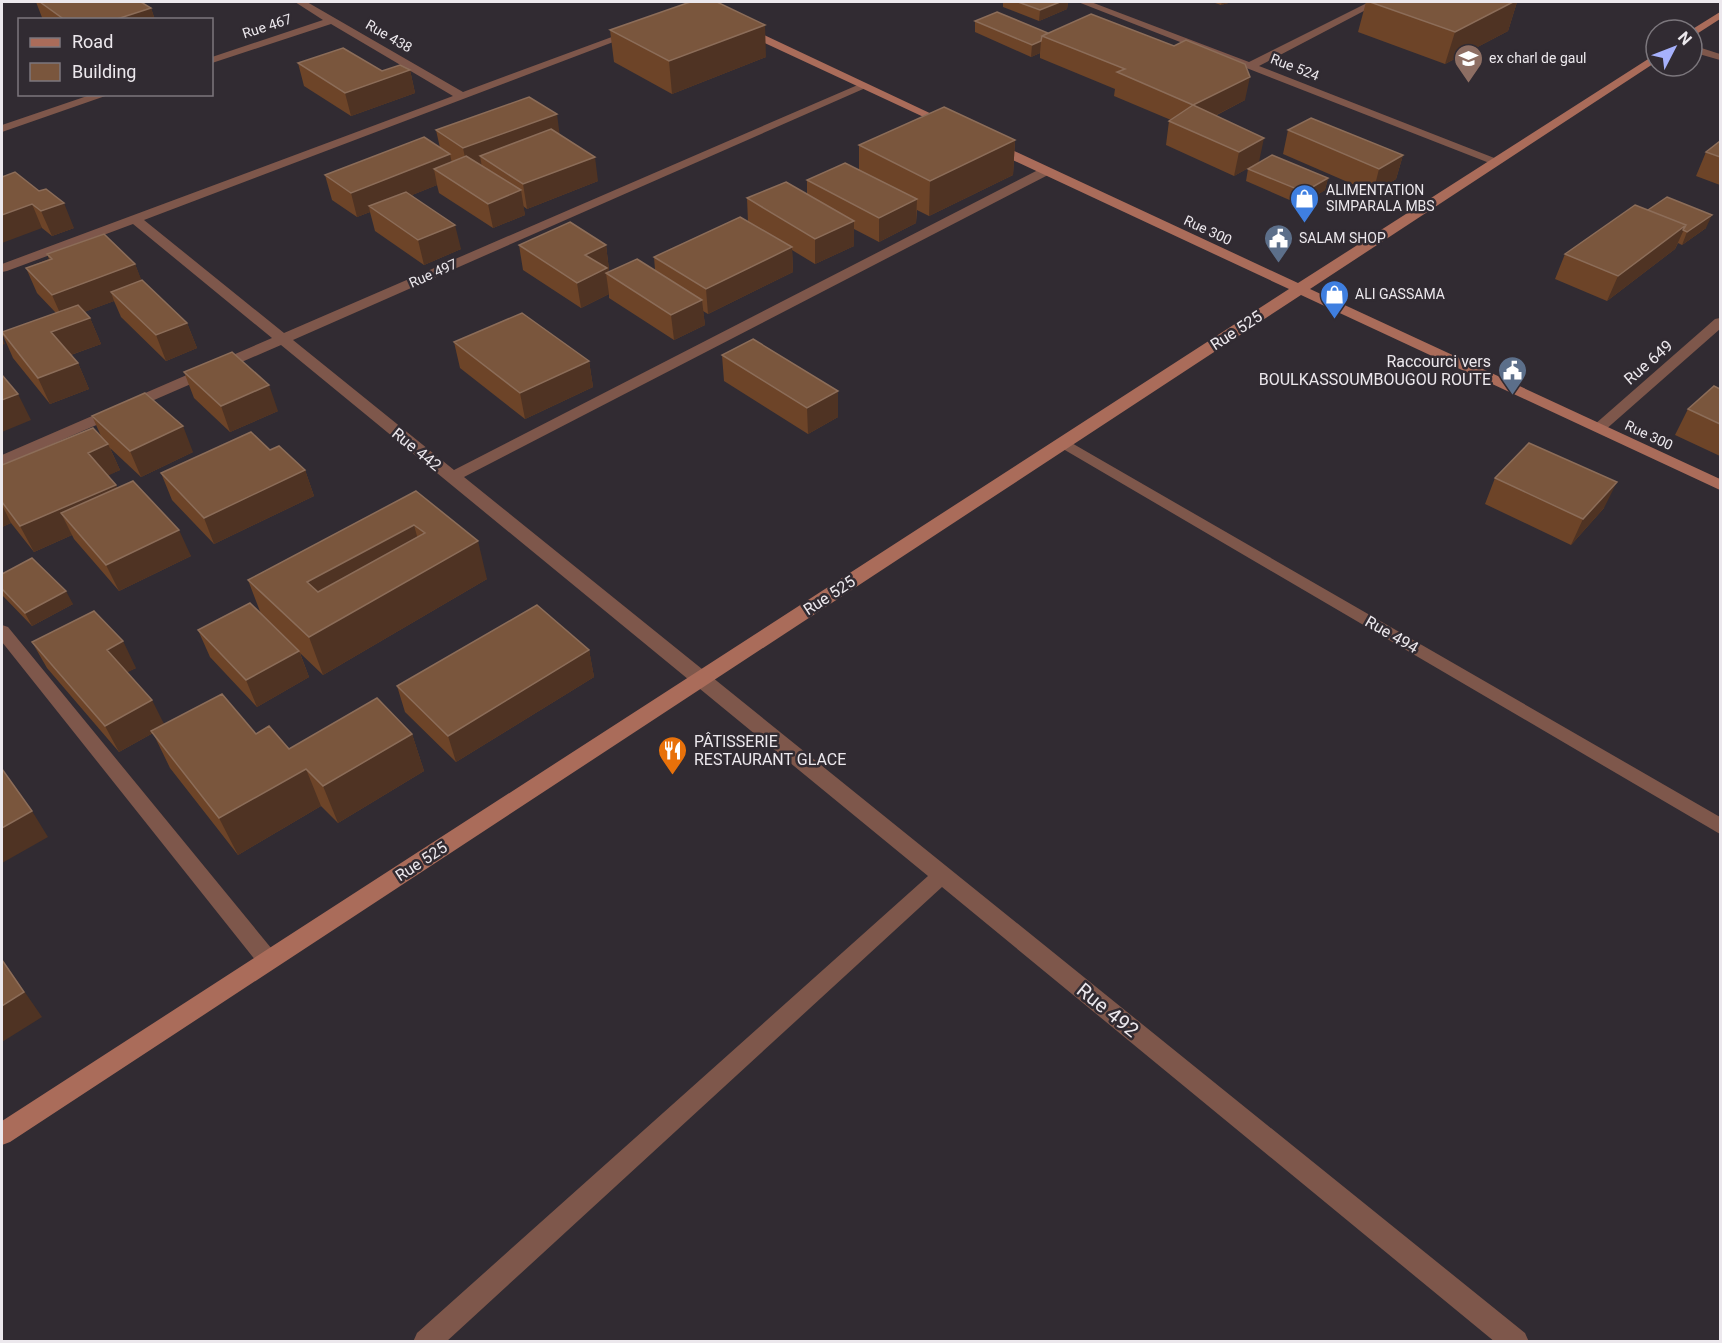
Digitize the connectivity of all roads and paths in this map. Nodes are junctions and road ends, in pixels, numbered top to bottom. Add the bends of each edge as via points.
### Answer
1 (300, 2) edge
2 (1083, 2) edge
3 (1376, 2) edge
4 (1720, 15) edge
5 (333, 20) junction
6 (729, 23) edge
7 (1704, 26) edge
8 (642, 29) edge
9 (1704, 52) edge
10 (1720, 57) edge
11 (213, 60) edge
12 (1644, 65) edge
13 (1250, 66) junction
14 (864, 86) junction
15 (100, 96) edge
16 (462, 96) junction
17 (2, 116) edge
18 (7, 127) edge
19 (961, 131) edge
20 (982, 141) edge
21 (1496, 161) junction
22 (1046, 171) junction
23 (134, 219) junction
24 (2, 268) edge
25 (1300, 289) junction
26 (1720, 322) edge
27 (282, 339) junction
28 (1599, 428) junction
29 (1063, 443) junction
30 (2, 461) edge
31 (452, 477) junction
32 (1720, 485) edge
33 (2, 631) edge
34 (701, 679) junction
35 (1720, 825) edge
36 (942, 875) junction
37 (268, 960) junction
38 (2, 1134) edge
39 (426, 1341) edge
40 (1516, 1341) edge

1 - 5 street, Rue 438
2 - 13 street, Rue 524
3 - 13 street
4 - 7 street
5 - 11 street, Rue 467
5 - 16 street, Rue 438
6 - 14 street
8 - 16 street
9 - 10 street
12 - 21 street, Rue 525
13 - 21 street, Rue 524
14 - 19 street
14 - 27 street, Rue 497
15 - 18 street
16 - 23 street
17 - 18 street
20 - 22 street, Rue 300
21 - 25 street, Rue 525
22 - 25 street, Rue 300
22 - 31 street
23 - 24 street
23 - 27 street, Rue 442
25 - 28 street, Rue 300
25 - 29 street, Rue 525
26 - 28 street, Rue 649
27 - 30 street, Rue 497
27 - 31 street, Rue 442
28 - 32 street, Rue 300
29 - 34 street, Rue 525
29 - 35 street, Rue 494
31 - 34 street, Rue 442
33 - 37 street
34 - 36 street, Rue 492
34 - 37 street, Rue 525
36 - 39 street
36 - 40 street, Rue 492
37 - 38 street, Rue 525

